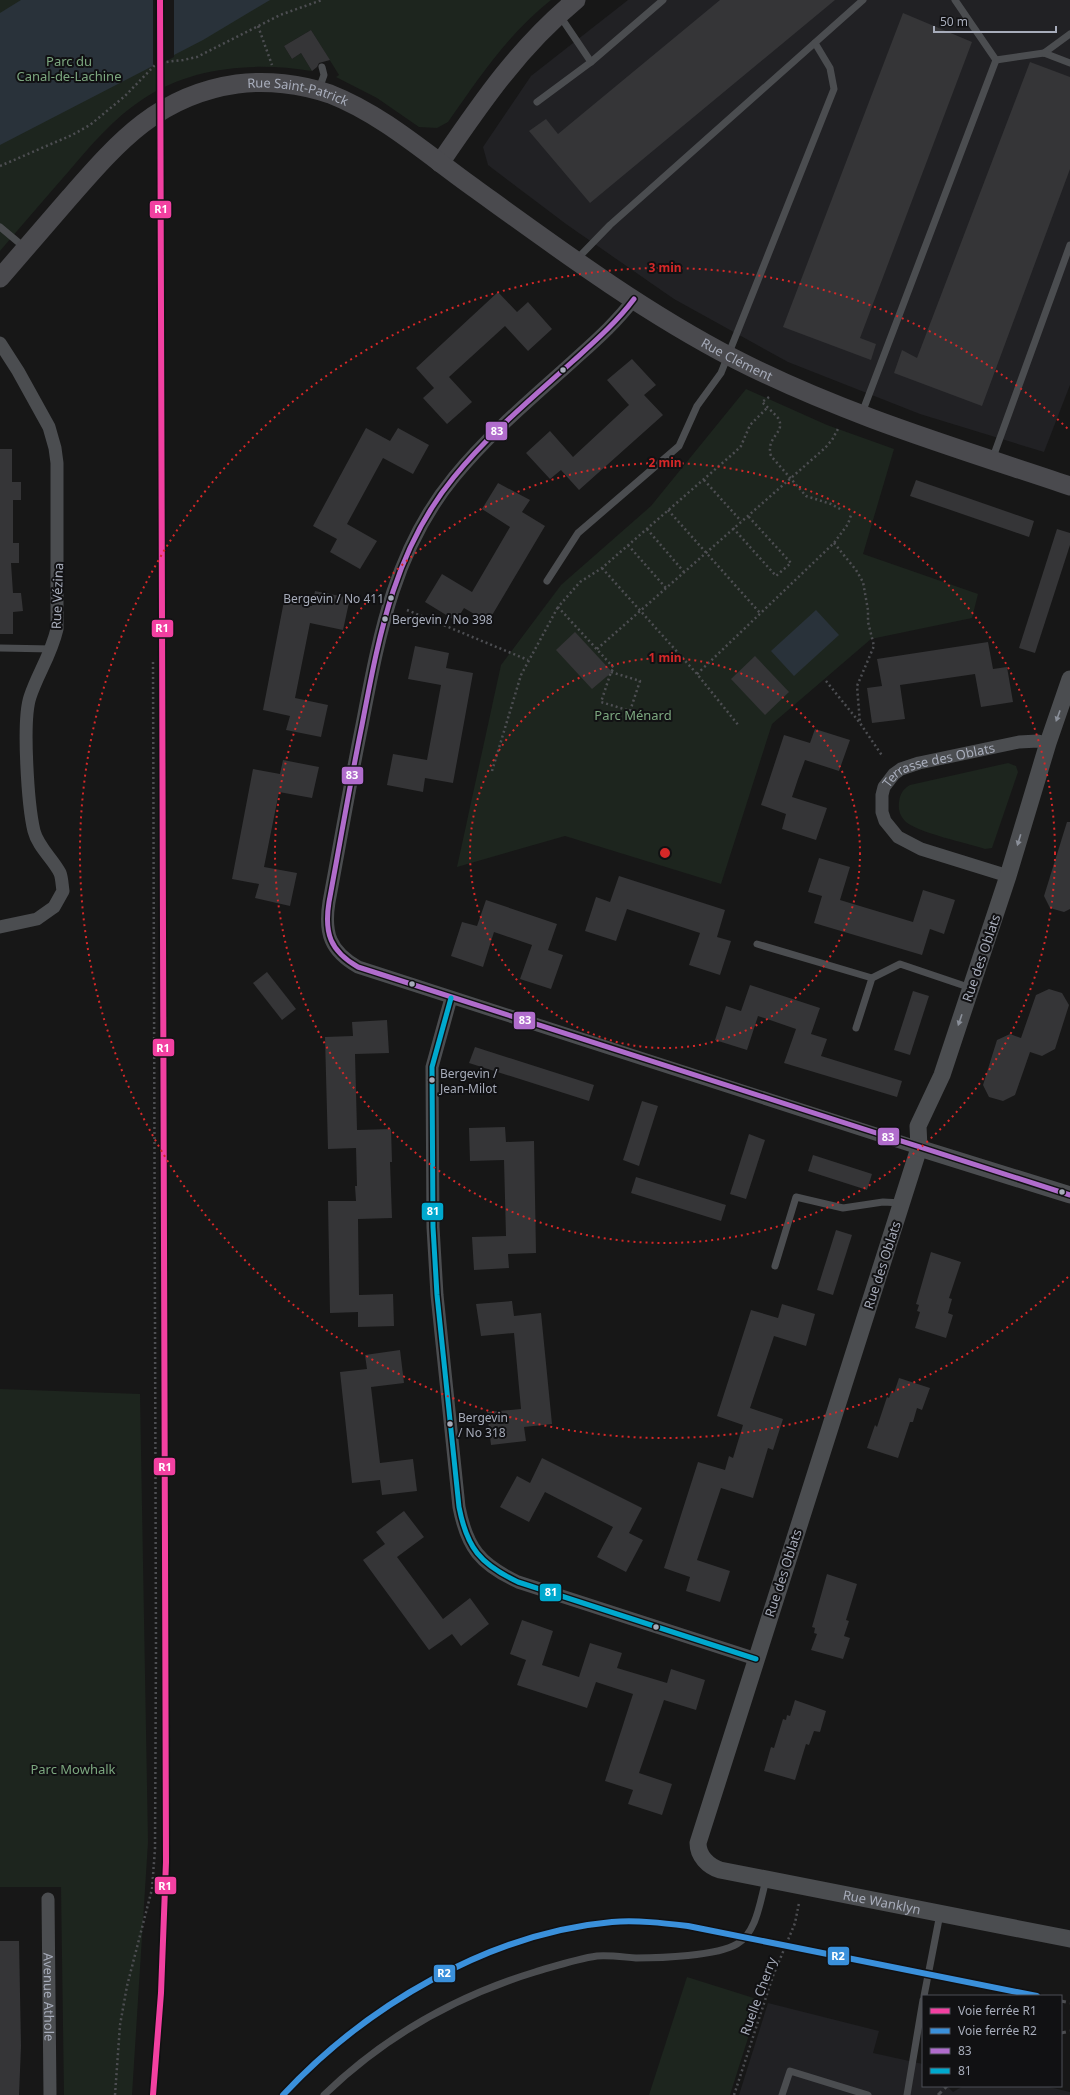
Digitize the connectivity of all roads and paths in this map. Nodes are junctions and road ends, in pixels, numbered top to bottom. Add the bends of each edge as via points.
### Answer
1 (322, 0) edge
2 (576, 0) edge
3 (663, 0) edge
4 (863, 0) edge
5 (955, 0) edge
6 (559, 14) junction
7 (258, 26) junction
8 (1070, 34) edge
9 (815, 43) junction
10 (1044, 53) junction
11 (996, 60) junction
12 (591, 62) junction
13 (1070, 63) edge
14 (273, 66) dead end
15 (322, 67) dead end
16 (319, 91) junction
17 (537, 102) dead end
18 (440, 163) junction
19 (0, 166) edge
20 (0, 227) edge
21 (1070, 245) edge
22 (25, 248) junction
23 (576, 260) junction
24 (0, 278) edge
25 (634, 299) junction
26 (0, 343) edge
27 (728, 355) junction
28 (769, 397) dead end
29 (767, 408) junction
30 (862, 415) junction
31 (839, 427) dead end
32 (992, 460) junction
33 (790, 478) junction
34 (704, 480) junction
35 (1070, 486) edge
36 (668, 510) junction
37 (842, 510) dead end
38 (850, 515) dead end
39 (748, 516) junction
40 (741, 522) junction
41 (734, 528) junction
42 (647, 529) junction
43 (834, 543) junction
44 (628, 545) junction
45 (705, 553) junction
46 (602, 568) junction
47 (684, 572) junction
48 (547, 581) dead end
49 (666, 588) junction
50 (558, 607) junction
51 (407, 610) dead end
52 (641, 610) junction
53 (760, 613) junction
54 (0, 648) edge
55 (53, 649) junction
56 (597, 649) junction
57 (153, 660) dead end
58 (528, 660) junction
59 (611, 672) junction
60 (697, 674) junction
61 (1070, 679) edge
62 (826, 681) dead end
63 (860, 723) junction
64 (739, 726) dead end
65 (1048, 743) junction
66 (883, 757) dead end
67 (492, 771) dead end
68 (1008, 876) junction
69 (0, 927) edge
70 (757, 944) dead end
71 (872, 978) junction
72 (971, 988) junction
73 (451, 998) junction
74 (856, 1028) dead end
75 (919, 1148) junction
76 (1070, 1195) edge
77 (902, 1203) junction
78 (775, 1266) dead end
79 (756, 1658) junction
80 (700, 1853) joint
81 (766, 1880) junction
82 (48, 1900) dead end
83 (799, 1903) dead end
84 (940, 1914) junction
85 (1070, 1939) edge
86 (924, 1995) edge
87 (922, 2006) edge
88 (50, 2095) edge
89 (115, 2095) edge
90 (324, 2095) edge
91 (734, 2095) edge
92 (782, 2095) edge
93 (868, 2095) edge
94 (906, 2095) edge

1 - 7 path via 292,10
2 - 6 main road
3 - 12 lane
4 - 9 lane
5 - 11 lane
6 - 12 lane
6 - 18 main road via 527,45 499,78
7 - 14 path
7 - 19 path via 208,51 183,60 158,63 105,114 82,130
8 - 10 lane
9 - 23 lane via 610,225
9 - 27 lane via 830,68 834,89
10 - 11 lane
10 - 13 lane
11 - 30 lane
12 - 17 lane
15 - 16 lane via 324,75
16 - 18 main road, Rue Saint-Patrick via 352,104 375,117
16 - 22 main road, Rue Saint-Patrick via 278,84 235,84 201,92 163,108 140,123 120,141
18 - 23 main road, Rue Clément
20 - 22 lane
21 - 32 lane
22 - 24 main road, Rue Saint-Patrick
23 - 25 main road, Rue Clément
25 - 27 main road, Rue Clément
25 - 73 street via 617,321 494,432 452,478 432,508 400,570 388,602 329,902 327,928 336,950 358,967
26 - 55 street, Rue Vézina via 49,427 55,448 58,594 57,629
27 - 30 main road, Rue Clément via 791,386
27 - 48 lane via 720,373 697,406 679,446 578,533
28 - 29 path via 762,402
29 - 33 path via 778,419 780,425 780,431 770,442 771,456
29 - 34 path via 750,425 740,446
30 - 32 main road, Rue Clément
31 - 33 path via 832,440
32 - 35 main road, Rue Clément
33 - 37 path via 806,496
33 - 39 path
34 - 36 path
34 - 40 path
36 - 42 path
36 - 45 path
38 - 43 path via 848,524
39 - 40 path
39 - 41 path via 791,563 776,576
40 - 41 path
41 - 45 path
42 - 44 path
42 - 47 path
43 - 53 path
43 - 63 path via 863,582 874,646 857,686
44 - 46 path
44 - 49 path
45 - 47 path
45 - 53 path
46 - 50 path via 580,582
46 - 52 path
47 - 49 path
49 - 52 path
50 - 56 path
50 - 58 path
51 - 58 path
52 - 56 path
52 - 60 path
53 - 60 path
54 - 55 lane
55 - 69 street, Rue Vézina via 38,676 30,699 27,718 28,784 30,814 35,834 60,874 63,891 54,907 37,919
56 - 59 path via 614,668
57 - 89 path via 155,1849 152,1889 133,1956 123,2005
58 - 67 path
59 - 59 path via 601,702 630,711 640,682
60 - 64 path
61 -> 65 street, Rue des Oblats
62 - 63 path
63 - 66 path
65 -> 68 street, Rue des Oblats
65 - 68 street, Terrasse des Oblats via 1019,742 919,763 894,774 884,787 882,812 885,822 898,837 921,848
68 - 72 street, Rue des Oblats
70 - 71 lane
71 - 72 lane via 900,964
71 - 74 lane
72 -> 75 street, Rue des Oblats via 942,1075 918,1126
73 - 75 street
73 - 79 street via 432,1067 434,1240 437,1295 459,1507 468,1540 482,1560 502,1575 518,1582
75 - 76 street
75 - 77 street, Rue des Oblats
77 - 78 lane via 883,1202 843,1208 796,1198
77 - 79 street, Rue des Oblats
79 - 80 street, Rue des Oblats via 699,1837
80 - 81 street, Rue Wanklyn via 707,1863 716,1869
81 - 84 street, Rue Wanklyn
81 - 90 lane via 752,1927 739,1943 730,1948 678,1956 598,1956 514,1978 458,2001 400,2033 372,2052
82 - 88 street, Avenue Athole
83 - 91 path, Ruelle Cherry via 795,1923 773,1976
84 - 85 street, Rue Wanklyn
84 - 86 lane
87 - 94 lane
92 - 93 lane via 790,2071

